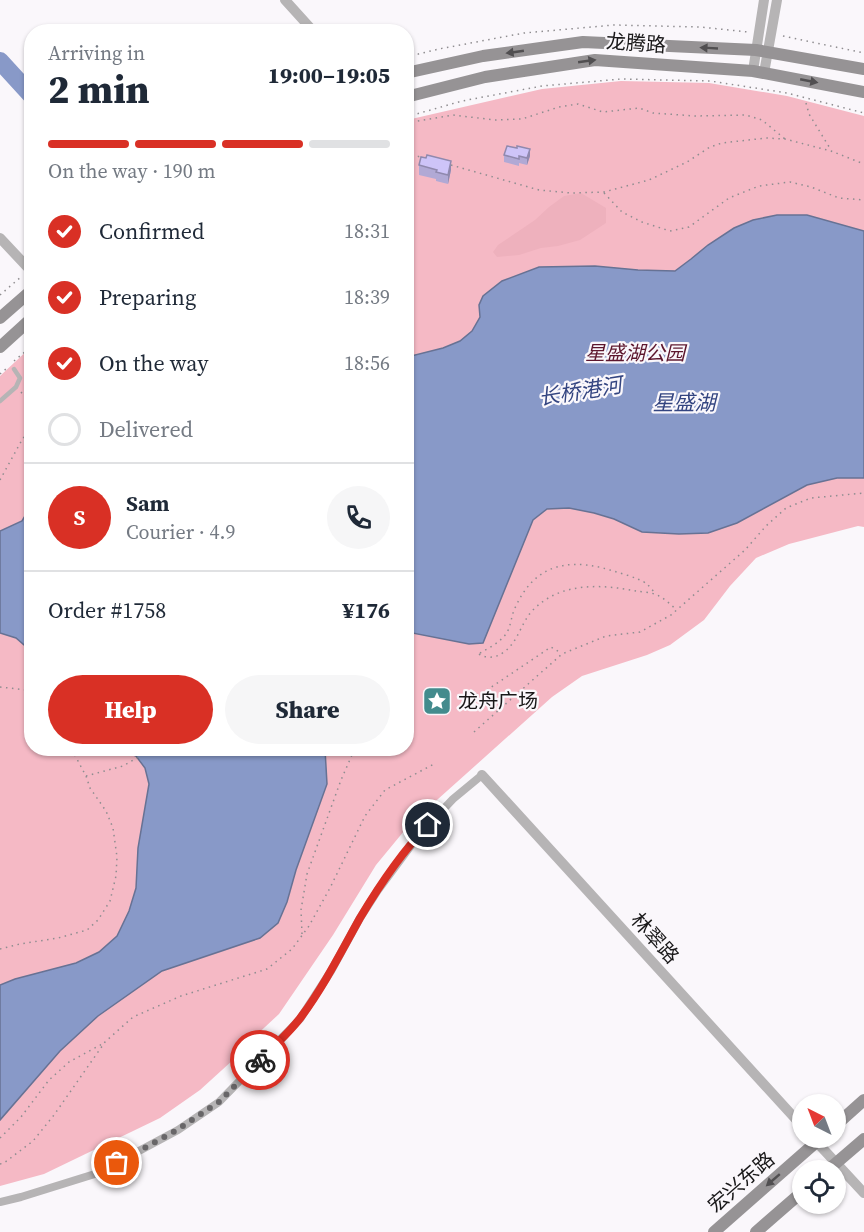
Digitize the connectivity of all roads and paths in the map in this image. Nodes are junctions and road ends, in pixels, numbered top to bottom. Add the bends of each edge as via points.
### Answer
1 (285, 0) edge
2 (764, 0) edge
3 (777, 0) edge
4 (307, 24) edge
5 (761, 51) junction
6 (864, 69) edge
7 (414, 71) edge
8 (759, 72) junction
9 (864, 92) edge
10 (414, 95) edge
11 (806, 103) dead end
12 (864, 113) edge
13 (414, 115) edge
14 (414, 122) edge
15 (785, 139) junction
16 (831, 151) junction
17 (414, 156) edge
18 (421, 157) edge
19 (864, 164) edge
20 (450, 165) edge
21 (604, 192) junction
22 (864, 200) edge
23 (0, 238) edge
24 (24, 268) edge
25 (24, 276) edge
26 (0, 295) edge
27 (24, 297) edge
28 (0, 318) edge
29 (24, 325) edge
30 (0, 347) edge
31 (24, 353) edge
32 (14, 369) dead end
33 (0, 374) edge
34 (16, 387) junction
35 (24, 396) edge
36 (0, 401) edge
37 (24, 437) edge
38 (0, 480) edge
39 (864, 493) edge
40 (656, 594) junction
41 (677, 610) junction
42 (562, 654) junction
43 (0, 687) edge
44 (24, 690) edge
45 (470, 695) dead end
46 (474, 732) dead end
47 (75, 756) edge
48 (139, 756) edge
49 (352, 756) edge
50 (434, 764) dead end
51 (482, 775) joint
52 (86, 776) junction
53 (302, 934) junction
54 (0, 949) edge
55 (105, 1042) junction
56 (864, 1101) edge
57 (792, 1115) edge
58 (846, 1116) edge
59 (0, 1138) edge
60 (864, 1139) edge
61 (806, 1148) edge
62 (839, 1160) edge
63 (0, 1164) edge
64 (846, 1178) edge
65 (864, 1193) edge
66 (792, 1201) edge
67 (0, 1202) edge
68 (714, 1232) edge
69 (756, 1232) edge

1 - 4 street
2 - 5 street
3 - 5 street
5 - 6 main road, 龙腾路
5 -> 7 main road, 龙腾路 via 583,42 483,56
5 - 8 street
8 -> 9 main road, 龙腾路
10 -> 8 main road, 龙腾路 via 485,78 595,60
11 - 16 path
12 - 13 path via 787,93 710,81 621,79 542,86
14 - 15 path via 453,115 522,119 578,104 603,112 639,108 695,116 746,115 762,120
15 - 16 path
15 - 21 path via 716,145 650,180
16 - 19 path
17 - 18 path
20 - 21 path via 539,190
21 - 22 path via 622,212 670,231 689,227 729,198 759,186 790,182 839,198
23 - 24 street
25 - 26 path
27 - 28 main road
29 - 30 main road
31 - 33 path
32 - 34 lane via 20,378
34 - 35 path
34 - 36 lane
37 - 38 path
39 - 41 path via 811,498 786,508
40 - 40 path via 645,582 594,566 551,569 536,577 525,591 514,609 507,633 479,654 497,657 519,634 538,604 572,588 601,587
40 - 41 path
41 - 42 path via 640,632 606,636
42 - 45 path via 550,647 481,694
42 - 46 path
43 - 44 path
47 - 52 path
48 - 52 path
49 - 53 path via 307,874
50 - 53 path via 385,790 365,816 330,888
51 - 57 street, 林翠路
51 - 67 street via 453,799 401,857 300,1019 219,1102 98,1173
52 - 54 path via 110,819 114,837 117,857 110,901 87,930
53 - 55 path via 292,949 267,969 181,996 133,1017
55 - 59 path via 69,1062 49,1080
55 - 63 path via 33,1141
56 - 58 main road
60 - 62 main road
61 -> 68 main road, 宏兴东路
64 - 65 street
66 - 69 main road

